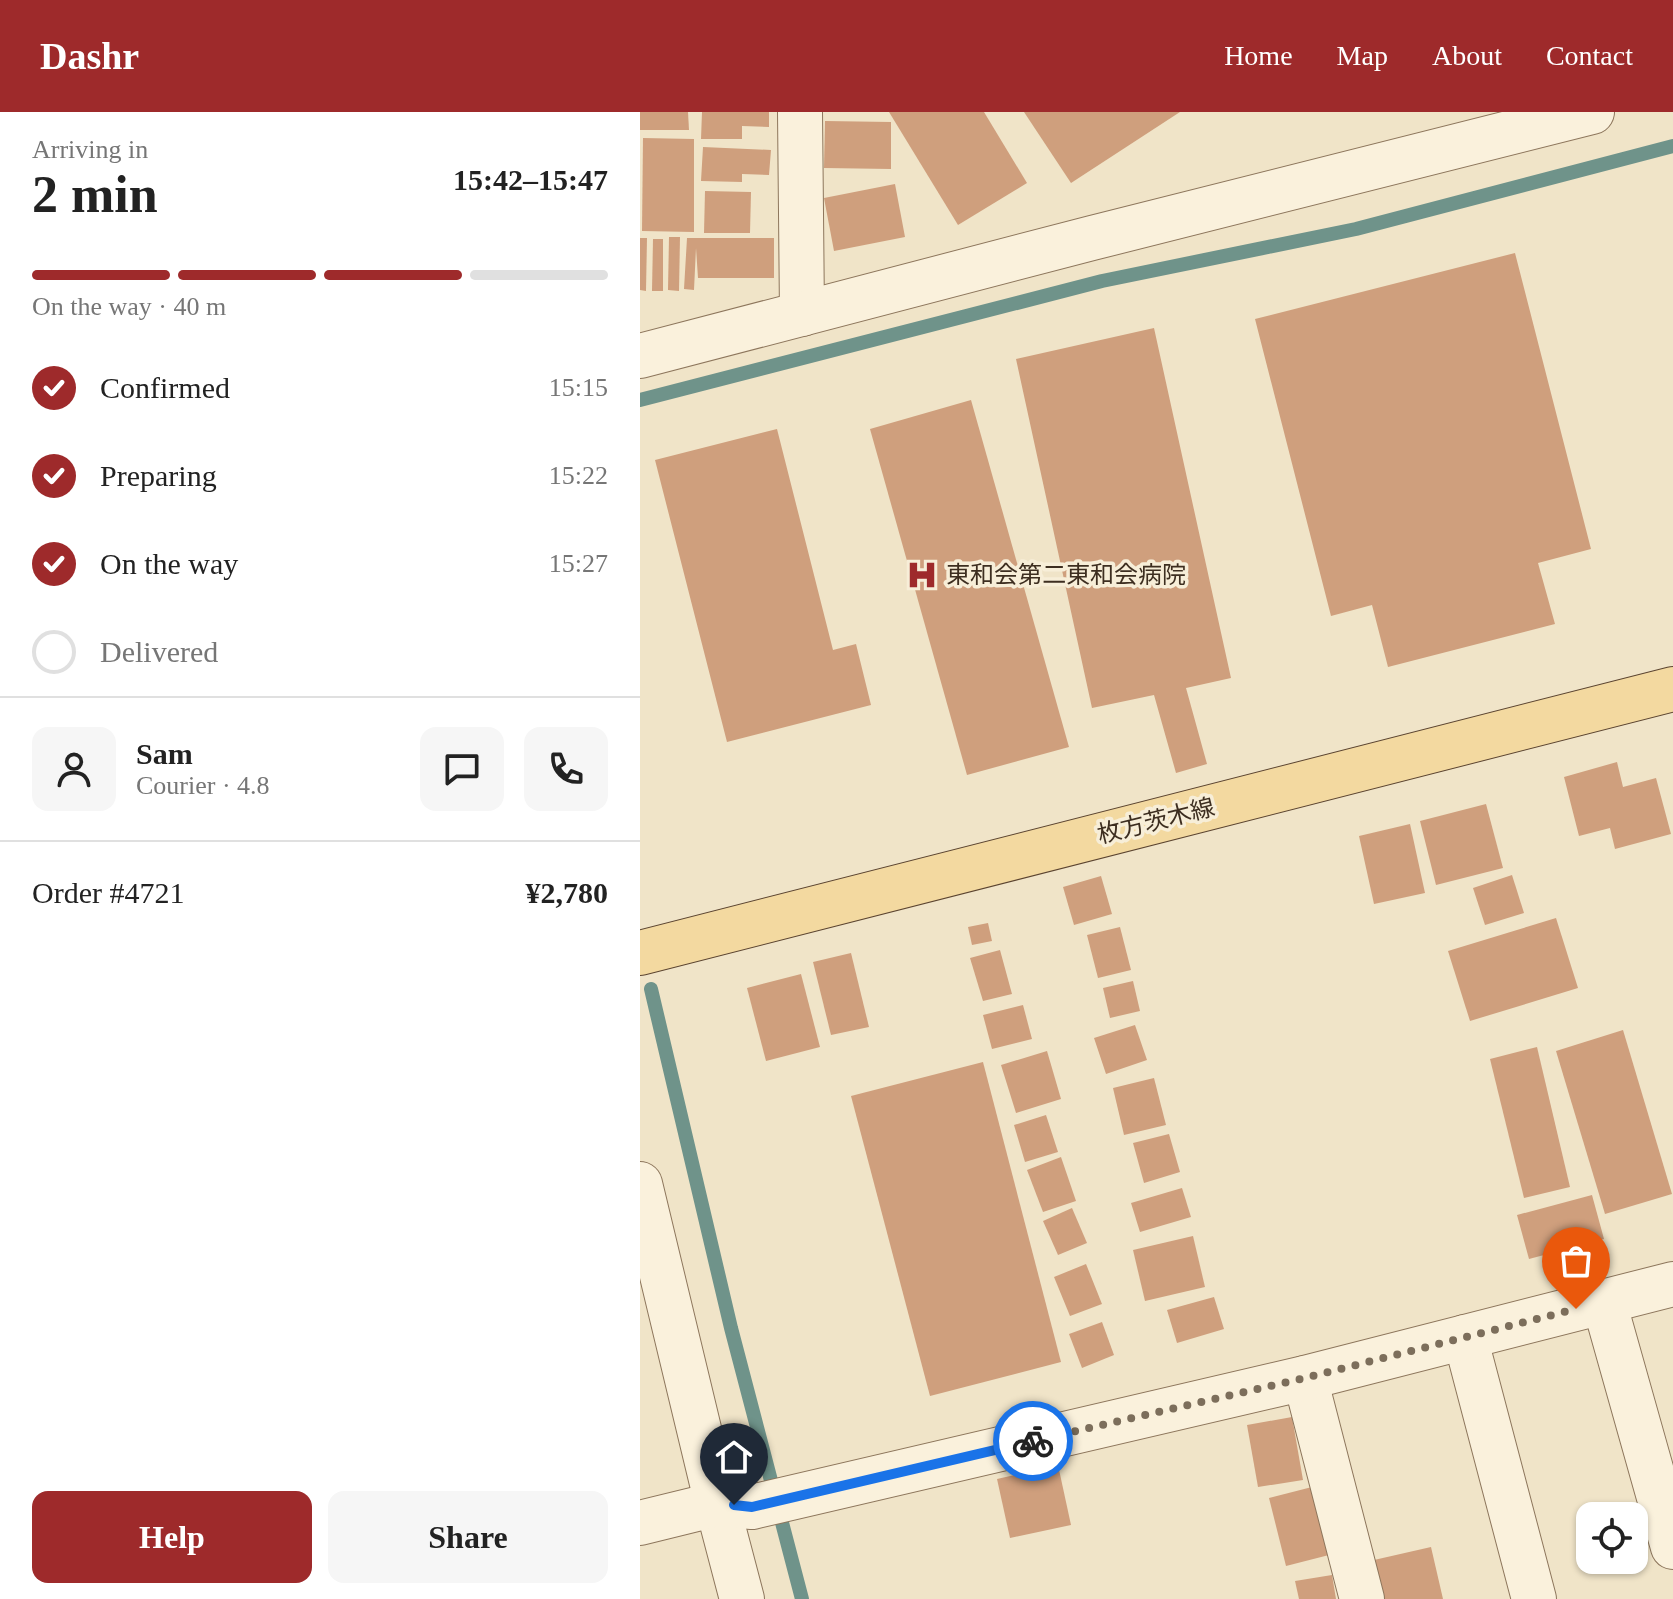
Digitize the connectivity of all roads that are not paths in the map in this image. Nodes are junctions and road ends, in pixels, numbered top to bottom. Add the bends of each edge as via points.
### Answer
1 (800, 112) edge
2 (1592, 112) edge
3 (802, 314) junction
4 (640, 356) edge
5 (1673, 689) edge
6 (640, 953) edge
7 (640, 1184) edge
8 (1673, 1284) edge
9 (1604, 1302) junction
10 (1465, 1337) junction
11 (1305, 1378) junction
12 (717, 1504) junction
13 (640, 1523) edge
14 (1673, 1547) edge
15 (742, 1599) edge
16 (1362, 1599) edge
17 (1534, 1599) edge

1 - 3 street
2 - 3 street
3 - 4 street
5 - 6 main road, 枚方茨木線
7 - 12 street
8 - 9 street
9 - 10 street
9 - 14 street
10 - 11 street
10 - 17 street
11 - 12 street via 752,1507
11 - 16 street
12 - 13 street
12 - 15 street

